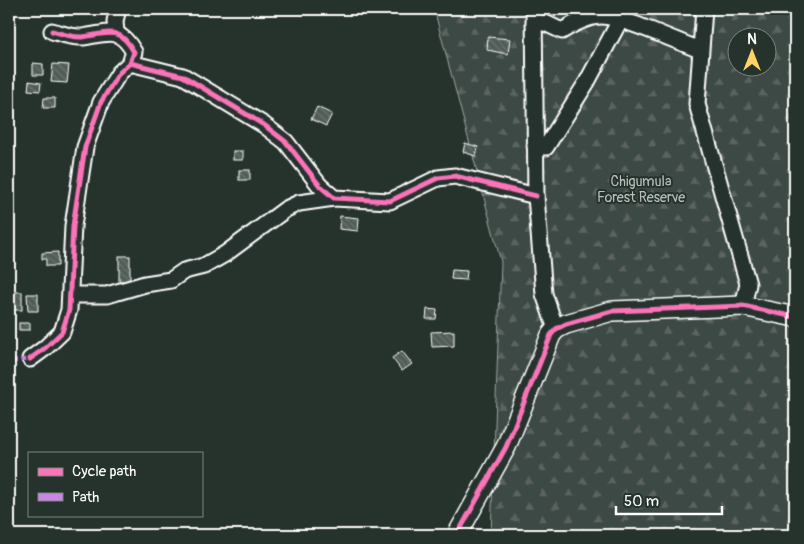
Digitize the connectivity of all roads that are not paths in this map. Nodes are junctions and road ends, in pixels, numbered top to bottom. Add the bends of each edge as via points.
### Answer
1 (118, 9) edge
2 (704, 9) edge
3 (623, 14) edge
4 (534, 16) edge
5 (52, 31) dead end
6 (116, 32) junction
7 (700, 50) junction
8 (130, 62) junction
9 (535, 146) junction
10 (536, 196) junction
11 (334, 198) junction
12 (71, 296) junction
13 (742, 306) junction
14 (795, 317) edge
15 (556, 329) junction
16 (30, 359) dead end
17 (457, 535) edge

1 - 6 street
2 - 7 street
3 - 4 street via 602,16 562,30
3 - 7 street
3 - 9 street via 587,82 546,146
4 - 9 street
5 - 6 street via 82,37 98,32
6 - 8 street via 134,52
7 - 13 street via 697,104 748,284
8 - 11 street via 183,76 264,125 286,142 320,186
8 - 12 street via 101,102 85,148 72,226
9 - 10 street
10 - 11 street via 455,176 438,178 390,201
10 - 15 street via 544,294
11 - 12 street via 299,203 286,209 225,254 171,280 107,295
12 - 16 street via 62,332
13 - 14 street
13 - 15 street via 612,312
15 - 17 street via 550,335 506,448

